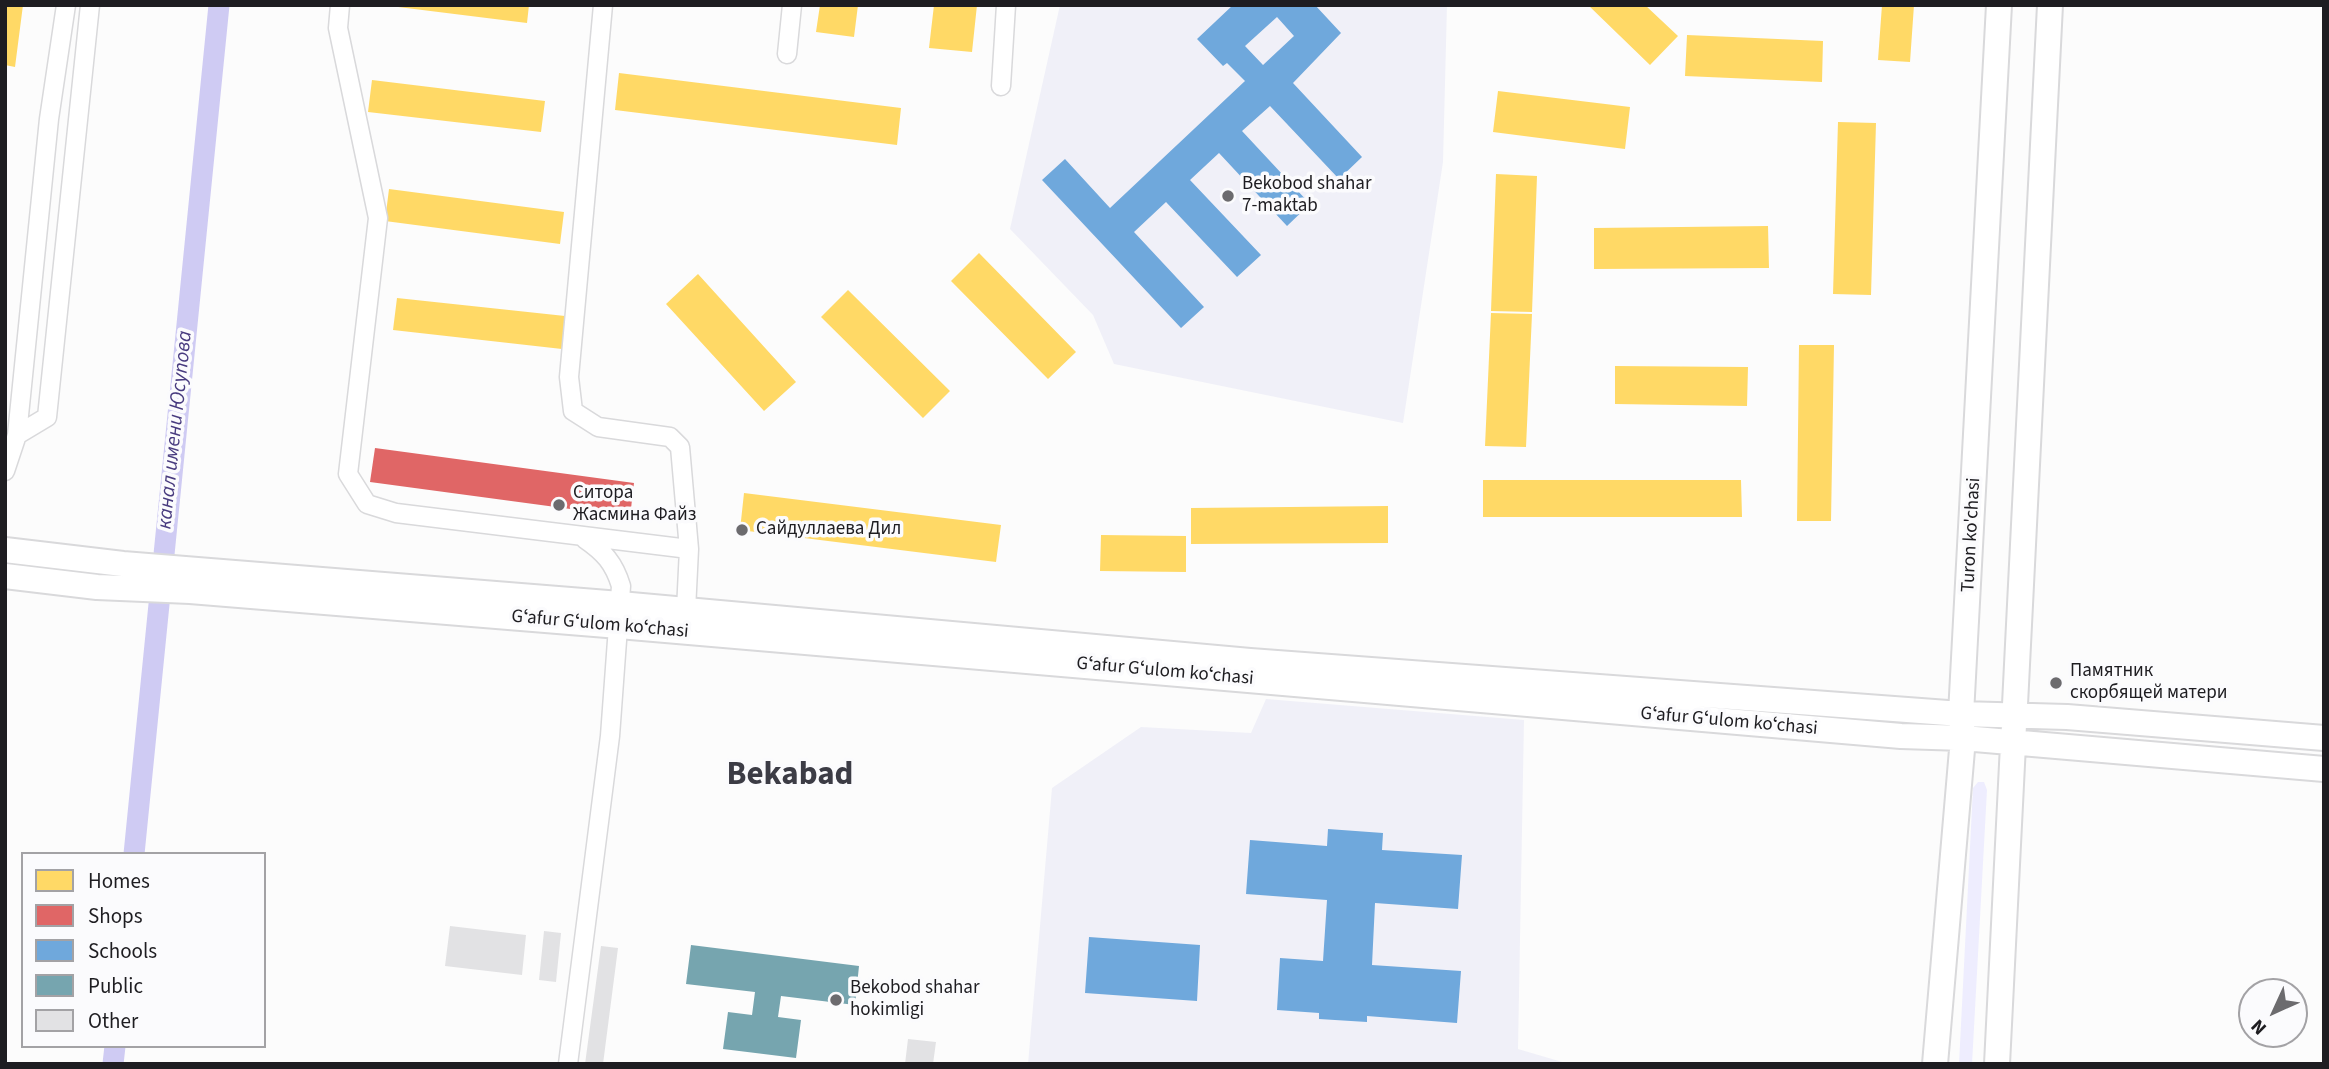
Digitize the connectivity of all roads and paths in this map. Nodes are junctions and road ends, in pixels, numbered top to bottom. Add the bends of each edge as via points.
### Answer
1 (66, 5) edge
2 (90, 5) edge
3 (340, 5) edge
4 (603, 5) edge
5 (792, 5) edge
6 (1006, 5) edge
7 (1999, 5) edge
8 (2050, 5) edge
9 (787, 54) dead end
10 (1001, 86) dead end
11 (17, 435) junction
12 (5, 471) edge
13 (583, 537) junction
14 (689, 549) junction
15 (5, 550) edge
16 (123, 575) junction
17 (5, 576) edge
18 (686, 610) junction
19 (619, 615) junction
20 (1249, 670) junction
21 (2014, 716) junction
22 (1962, 726) junction
23 (2324, 738) edge
24 (2013, 744) junction
25 (2324, 769) edge
26 (568, 1064) edge
27 (1935, 1064) edge
28 (1997, 1064) edge

1 - 11 street via 48,119
2 - 11 street via 47,417
3 - 13 street via 338,28 378,218 348,474 367,504 396,513
4 - 14 street via 569,377 573,411 598,427 670,437 680,447
5 - 9 street
6 - 10 street
7 - 22 main road, Turon ko'chasi
8 - 21 main road
11 - 12 street
13 - 14 street
13 - 19 street via 602,550 616,568 621,586
14 - 18 street
15 - 16 main road, Gʻafur Gʻulom koʻchasi
16 - 17 main road, Gʻafur Gʻulom koʻchasi via 97,587
16 - 19 main road, Gʻafur Gʻulom koʻchasi
18 - 19 main road, Gʻafur Gʻulom koʻchasi
18 - 20 main road, Gʻafur Gʻulom koʻchasi
19 - 20 main road, Gʻafur Gʻulom koʻchasi
19 - 26 street via 610,736
20 - 22 main road, Gʻafur Gʻulom koʻchasi
21 - 22 main road, Gʻafur Gʻulom koʻchasi
21 - 23 main road, Gʻafur Gʻulom koʻchasi
21 - 24 main road
22 - 24 main road, Gʻafur Gʻulom koʻchasi
22 - 27 main road, Turon ko'chasi
24 - 25 main road, Gʻafur Gʻulom koʻchasi
24 - 28 main road

